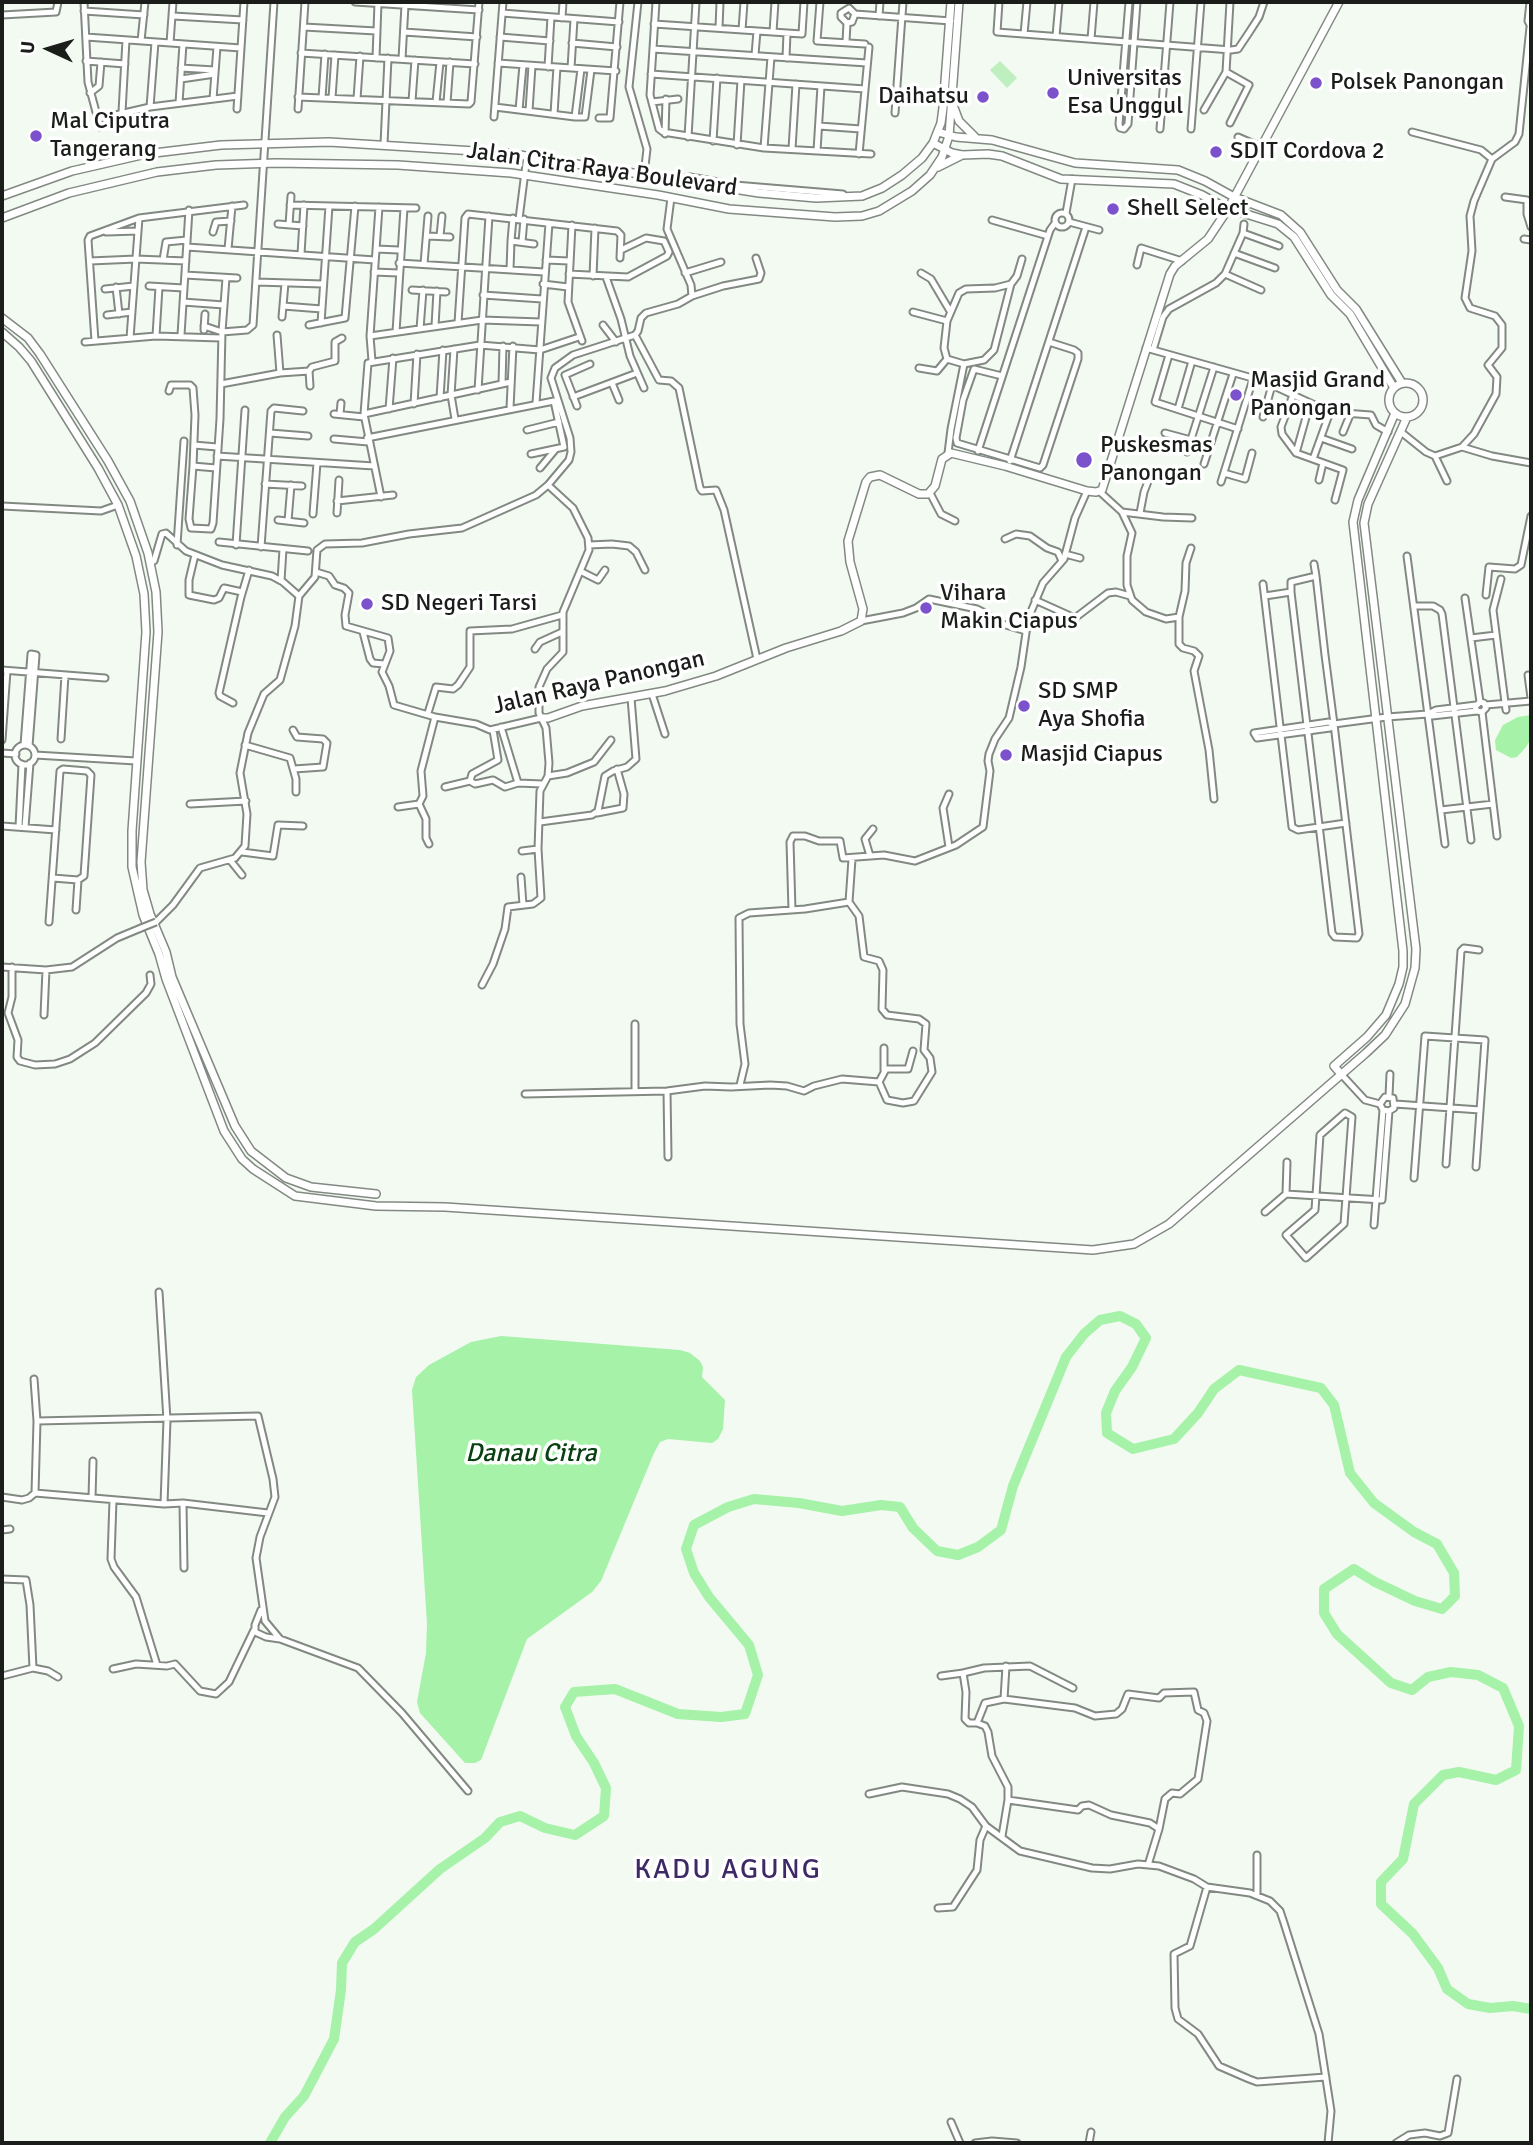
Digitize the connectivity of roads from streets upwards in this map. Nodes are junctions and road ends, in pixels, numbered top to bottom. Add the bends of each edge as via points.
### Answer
1 (58, 2) edge
2 (84, 2) edge
3 (145, 2) edge
4 (173, 2) edge
5 (244, 2) edge
6 (274, 2) edge
7 (305, 2) edge
8 (355, 2) edge
9 (364, 2) edge
10 (479, 2) edge
11 (503, 2) edge
12 (563, 2) edge
13 (620, 2) edge
14 (638, 2) edge
15 (656, 2) edge
16 (696, 2) edge
17 (720, 2) edge
18 (744, 2) edge
19 (775, 2) edge
20 (804, 2) edge
21 (820, 2) edge
22 (880, 2) edge
23 (903, 2) edge
24 (951, 2) edge
25 (959, 2) edge
26 (999, 2) edge
27 (1027, 2) edge
28 (1059, 2) edge
29 (1094, 2) edge
30 (1129, 2) edge
31 (1137, 2) edge
32 (1170, 2) edge
33 (1201, 2) edge
34 (1230, 2) edge
35 (1262, 2) edge
36 (1339, 2) edge
37 (1530, 2) edge
38 (378, 3) edge
39 (391, 3) edge
40 (420, 4) edge
41 (405, 5) junction
42 (849, 5) edge
43 (479, 10) junction
44 (84, 11) junction
45 (502, 13) junction
46 (855, 14) junction
47 (2, 15) edge
48 (144, 15) junction
49 (173, 16) junction
50 (879, 16) junction
51 (551, 17) junction
52 (902, 17) junction
53 (562, 18) junction
54 (574, 19) junction
55 (243, 20) junction
56 (954, 21) junction
57 (619, 22) junction
58 (847, 23) junction
59 (654, 24) junction
60 (694, 26) junction
61 (304, 27) junction
62 (1530, 27) edge
63 (719, 28) junction
64 (742, 30) junction
65 (376, 31) junction
66 (757, 31) junction
67 (404, 32) junction
68 (773, 32) junction
69 (787, 33) junction
70 (1024, 34) junction
71 (1056, 36) junction
72 (86, 37) junction
73 (477, 37) junction
74 (500, 37) junction
75 (1091, 39) junction
76 (126, 40) junction
77 (142, 41) junction
78 (550, 41) junction
79 (155, 42) junction
80 (170, 43) junction
81 (572, 43) junction
82 (846, 43) junction
83 (1126, 43) junction
84 (1134, 43) junction
85 (183, 44) junction
86 (1167, 45) junction
87 (217, 47) junction
88 (617, 47) junction
89 (241, 48) junction
90 (653, 48) junction
91 (1198, 48) junction
92 (1227, 50) junction
93 (692, 51) junction
94 (301, 53) junction
95 (325, 54) junction
96 (335, 55) junction
97 (755, 55) junction
98 (360, 57) junction
99 (771, 57) junction
100 (376, 58) junction
101 (388, 58) junction
102 (786, 58) junction
103 (402, 59) junction
104 (415, 60) junction
105 (86, 61) junction
106 (101, 62) junction
107 (440, 62) junction
108 (450, 62) junction
109 (498, 63) junction
110 (867, 63) junction
111 (125, 64) junction
112 (475, 64) junction
113 (523, 65) junction
114 (532, 66) junction
115 (548, 67) junction
116 (557, 67) junction
117 (181, 68) junction
118 (570, 68) junction
119 (581, 69) junction
120 (591, 70) junction
121 (615, 71) junction
122 (215, 72) junction
123 (1226, 72) junction
124 (651, 74) junction
125 (691, 76) junction
126 (180, 79) junction
127 (718, 79) junction
128 (741, 80) junction
129 (769, 83) junction
130 (796, 85) junction
131 (821, 86) junction
132 (865, 89) junction
133 (90, 93) junction
134 (238, 96) junction
135 (298, 97) junction
136 (322, 98) junction
137 (332, 98) junction
138 (213, 99) junction
139 (356, 99) junction
140 (385, 99) junction
141 (666, 99) junction
142 (678, 99) dead end
143 (412, 101) junction
144 (952, 101) junction
145 (436, 102) junction
146 (652, 102) junction
147 (1528, 102) edge
148 (179, 103) junction
149 (447, 103) junction
150 (150, 107) junction
151 (495, 107) junction
152 (237, 109) dead end
153 (298, 109) dead end
154 (519, 110) junction
155 (1204, 110) dead end
156 (529, 111) junction
157 (122, 112) junction
158 (895, 113) dead end
159 (554, 114) junction
160 (494, 117) dead end
161 (575, 117) junction
162 (598, 118) dead end
163 (98, 119) junction
164 (1230, 123) dead end
165 (818, 126) junction
166 (100, 127) dead end
167 (861, 129) junction
168 (1160, 129) dead end
169 (1191, 129) dead end
170 (938, 132) junction
171 (1412, 132) dead end
172 (665, 134) junction
173 (949, 136) junction
174 (688, 137) junction
175 (975, 137) junction
176 (1238, 137) dead end
177 (713, 141) junction
178 (264, 143) junction
179 (933, 143) junction
180 (384, 144) junction
181 (737, 145) junction
182 (1261, 147) junction
183 (764, 148) junction
184 (792, 149) junction
185 (946, 150) junction
186 (817, 151) junction
187 (928, 152) junction
188 (859, 154) junction
189 (871, 154) dead end
190 (962, 155) junction
191 (527, 156) junction
192 (1492, 159) junction
193 (263, 163) junction
194 (1075, 163) junction
195 (937, 165) junction
196 (525, 175) junction
197 (644, 175) junction
198 (662, 179) junction
199 (1072, 179) junction
200 (658, 195) junction
201 (2, 196) edge
202 (291, 196) dead end
203 (1234, 197) junction
204 (1505, 197) dead end
205 (671, 198) junction
206 (244, 205) dead end
207 (290, 205) junction
208 (304, 205) junction
209 (232, 206) junction
210 (329, 206) junction
211 (355, 206) junction
212 (379, 207) junction
213 (404, 208) junction
214 (416, 208) dead end
215 (1228, 209) junction
216 (189, 210) junction
217 (1066, 214) junction
218 (428, 216) dead end
219 (442, 216) dead end
220 (489, 216) junction
221 (139, 218) junction
222 (2, 219) edge
223 (519, 219) junction
224 (992, 220) dead end
225 (231, 221) junction
226 (1069, 222) junction
227 (549, 223) junction
228 (1055, 223) junction
229 (278, 224) dead end
230 (1244, 224) dead end
231 (289, 225) junction
232 (572, 225) junction
233 (303, 226) junction
234 (1086, 227) junction
235 (595, 228) junction
236 (1531, 228) edge
237 (138, 230) junction
238 (1099, 230) dead end
239 (213, 232) dead end
240 (103, 233) junction
241 (1243, 233) junction
242 (427, 236) junction
243 (440, 236) junction
244 (1048, 236) junction
245 (450, 237) dead end
246 (1524, 239) dead end
247 (1531, 240) edge
248 (512, 241) junction
249 (522, 242) junction
250 (187, 244) junction
251 (534, 244) dead end
252 (1279, 246) dead end
253 (229, 249) junction
254 (376, 249) junction
255 (400, 250) junction
256 (621, 250) junction
257 (258, 251) junction
258 (1234, 253) junction
259 (301, 254) junction
260 (326, 256) junction
261 (351, 258) junction
262 (620, 258) dead end
263 (756, 258) dead end
264 (136, 259) junction
265 (1022, 259) dead end
266 (163, 260) junction
267 (375, 260) junction
268 (546, 260) junction
269 (90, 261) junction
270 (186, 261) junction
271 (569, 261) junction
272 (1182, 261) junction
273 (721, 262) dead end
274 (399, 263) junction
275 (424, 264) junction
276 (1137, 265) dead end
277 (462, 266) junction
278 (485, 268) junction
279 (1275, 268) dead end
280 (510, 270) junction
281 (374, 272) junction
282 (544, 272) junction
283 (685, 272) junction
284 (398, 273) junction
285 (921, 273) dead end
286 (569, 274) junction
287 (1225, 274) junction
288 (185, 275) junction
289 (593, 276) junction
290 (606, 277) junction
291 (226, 278) junction
292 (237, 278) dead end
293 (256, 282) junction
294 (285, 283) junction
295 (323, 284) junction
296 (543, 284) junction
297 (1011, 284) junction
298 (134, 286) junction
299 (149, 286) dead end
300 (159, 287) junction
301 (568, 287) junction
302 (116, 288) junction
303 (184, 288) junction
304 (105, 289) dead end
305 (412, 290) dead end
306 (423, 290) junction
307 (1261, 290) dead end
308 (437, 291) junction
309 (446, 292) dead end
310 (483, 295) junction
311 (692, 296) junction
312 (542, 299) junction
313 (183, 302) junction
314 (225, 305) junction
315 (283, 306) junction
316 (322, 309) junction
317 (950, 311) junction
318 (132, 312) junction
319 (570, 312) junction
320 (913, 312) dead end
321 (1353, 312) junction
322 (119, 314) junction
323 (205, 314) dead end
324 (107, 315) dead end
325 (563, 316) dead end
326 (282, 317) dead end
327 (2, 318) edge
328 (482, 320) junction
329 (947, 321) junction
330 (541, 322) junction
331 (458, 323) junction
332 (321, 324) junction
333 (309, 325) dead end
334 (603, 325) dead end
335 (204, 326) junction
336 (435, 326) junction
337 (420, 329) junction
338 (2, 332) edge
339 (396, 332) junction
340 (156, 335) junction
341 (181, 335) junction
342 (222, 335) junction
343 (277, 335) dead end
344 (635, 335) junction
345 (203, 336) junction
346 (370, 336) junction
347 (130, 338) junction
348 (342, 338) dead end
349 (624, 339) junction
350 (95, 341) junction
351 (85, 342) dead end
352 (616, 342) junction
353 (1048, 342) junction
354 (480, 345) junction
355 (503, 346) junction
356 (513, 346) junction
357 (454, 349) junction
358 (1149, 349) junction
359 (443, 350) junction
360 (540, 350) junction
361 (417, 354) junction
362 (1169, 355) junction
363 (393, 358) junction
364 (947, 359) junction
365 (372, 361) junction
366 (1192, 361) junction
367 (590, 364) dead end
368 (964, 364) junction
369 (919, 368) dead end
370 (1214, 368) junction
371 (309, 371) junction
372 (280, 373) junction
373 (637, 373) junction
374 (1233, 374) junction
375 (1002, 376) junction
376 (1253, 379) junction
377 (511, 382) junction
378 (612, 383) junction
379 (1402, 383) junction
380 (221, 384) junction
381 (502, 384) junction
382 (1272, 385) junction
383 (310, 386) dead end
384 (644, 388) dead end
385 (1394, 388) junction
386 (478, 390) junction
387 (169, 391) dead end
388 (451, 395) junction
389 (1293, 395) junction
390 (573, 397) junction
391 (440, 398) junction
392 (619, 400) dead end
393 (341, 403) dead end
394 (536, 403) junction
395 (1310, 403) junction
396 (414, 404) junction
397 (577, 406) dead end
398 (510, 408) junction
399 (389, 409) junction
400 (1178, 409) junction
401 (245, 410) dead end
402 (303, 411) dead end
403 (1330, 412) junction
404 (1395, 414) junction
405 (1350, 415) junction
406 (364, 416) junction
407 (1198, 416) junction
408 (1263, 417) dead end
409 (1407, 417) junction
410 (455, 419) junction
411 (559, 422) junction
412 (1218, 422) junction
413 (1238, 429) junction
414 (527, 430) dead end
415 (1343, 432) dead end
416 (1401, 432) junction
417 (270, 433) junction
418 (1165, 433) dead end
419 (1389, 433) junction
420 (308, 436) dead end
421 (1321, 438) junction
422 (334, 439) dead end
423 (368, 440) junction
424 (1191, 440) junction
425 (184, 441) dead end
426 (194, 445) junction
427 (217, 447) junction
428 (1462, 447) junction
429 (1352, 449) dead end
430 (555, 450) junction
431 (978, 451) junction
432 (948, 453) junction
433 (1187, 453) dead end
434 (1252, 453) dead end
435 (1296, 453) junction
436 (531, 454) dead end
437 (217, 456) junction
438 (1435, 456) junction
439 (241, 458) junction
440 (268, 459) junction
441 (1313, 459) junction
442 (1010, 461) junction
443 (317, 463) junction
444 (1323, 463) junction
445 (1531, 463) edge
446 (1204, 464) dead end
447 (193, 466) junction
448 (374, 467) junction
449 (216, 468) junction
450 (540, 468) dead end
451 (1152, 471) dead end
452 (1224, 473) junction
453 (339, 480) dead end
454 (1319, 480) dead end
455 (1447, 481) dead end
456 (1221, 482) dead end
457 (265, 484) junction
458 (291, 485) junction
459 (548, 485) junction
460 (302, 486) dead end
461 (1087, 491) junction
462 (1100, 492) junction
463 (930, 493) junction
464 (393, 495) dead end
465 (381, 497) junction
466 (1335, 500) dead end
467 (130, 501) junction
468 (337, 501) junction
469 (118, 505) junction
470 (2, 506) edge
471 (1122, 512) junction
472 (337, 513) dead end
473 (1140, 513) junction
474 (313, 514) dead end
475 (1531, 516) edge
476 (1192, 518) dead end
477 (278, 520) dead end
478 (288, 521) junction
479 (955, 521) dead end
480 (304, 523) dead end
481 (1530, 527) edge
482 (1005, 539) dead end
483 (219, 542) dead end
484 (177, 545) junction
485 (236, 545) junction
486 (589, 545) junction
487 (261, 547) junction
488 (1191, 548) dead end
489 (282, 549) junction
490 (308, 551) dead end
491 (195, 555) junction
492 (1408, 556) dead end
493 (1064, 558) junction
494 (1080, 558) dead end
495 (150, 562) junction
496 (1522, 563) junction
497 (1314, 564) dead end
498 (1531, 565) edge
499 (249, 570) junction
500 (605, 570) dead end
501 (645, 570) dead end
502 (580, 571) junction
503 (316, 572) junction
504 (1316, 576) junction
505 (1501, 579) dead end
506 (281, 581) junction
507 (1263, 584) dead end
508 (242, 592) junction
509 (1291, 592) junction
510 (1486, 595) dead end
511 (299, 596) junction
512 (1130, 596) junction
513 (1265, 596) junction
514 (1465, 598) dead end
515 (1035, 600) junction
516 (1414, 606) junction
517 (562, 615) junction
518 (1179, 617) junction
519 (861, 621) junction
520 (1026, 631) junction
521 (363, 632) junction
522 (562, 632) junction
523 (1496, 635) junction
524 (1471, 638) junction
525 (535, 649) dead end
526 (757, 659) junction
527 (384, 664) junction
528 (5, 670) edge
529 (32, 672) junction
530 (65, 675) junction
531 (1528, 676) dead end
532 (105, 678) dead end
533 (652, 694) junction
534 (631, 698) junction
535 (1531, 699) edge
536 (233, 703) dead end
537 (1506, 706) junction
538 (1480, 707) junction
539 (1454, 711) junction
540 (428, 713) junction
541 (1428, 714) junction
542 (435, 717) junction
543 (1387, 717) junction
544 (541, 718) junction
545 (1376, 719) junction
546 (1334, 724) junction
547 (1253, 726) dead end
548 (501, 727) junction
549 (1308, 728) junction
550 (293, 730) dead end
551 (493, 730) junction
552 (1281, 732) junction
553 (665, 734) dead end
554 (61, 739) dead end
555 (2, 740) edge
556 (611, 740) dead end
557 (27, 745) junction
558 (244, 745) junction
559 (2, 753) edge
560 (16, 754) junction
561 (35, 755) junction
562 (136, 761) junction
563 (148, 762) junction
564 (30, 763) junction
565 (22, 764) junction
566 (294, 769) junction
567 (617, 769) junction
568 (548, 776) junction
569 (470, 781) junction
570 (518, 783) junction
571 (542, 784) junction
572 (445, 787) dead end
573 (296, 792) dead end
574 (949, 794) dead end
575 (1214, 799) dead end
576 (246, 801) junction
577 (190, 804) dead end
578 (419, 804) junction
579 (1493, 804) junction
580 (398, 807) dead end
581 (1466, 807) junction
582 (1441, 810) junction
583 (974, 812) dead end
584 (984, 812) junction
585 (597, 813) junction
586 (540, 822) junction
587 (1346, 823) junction
588 (2, 826) edge
589 (303, 826) dead end
590 (22, 827) junction
591 (1319, 827) junction
592 (873, 829) dead end
593 (56, 830) junction
594 (1497, 836) dead end
595 (1471, 840) dead end
596 (429, 844) dead end
597 (1445, 844) dead end
598 (949, 847) junction
599 (538, 849) junction
600 (522, 851) dead end
601 (242, 852) junction
602 (870, 856) junction
603 (852, 859) junction
604 (230, 860) junction
605 (242, 875) dead end
606 (521, 877) dead end
607 (53, 878) junction
608 (78, 880) junction
609 (849, 902) junction
610 (523, 905) junction
611 (76, 910) dead end
612 (792, 910) junction
613 (49, 922) dead end
614 (1479, 950) dead end
615 (2, 967) edge
616 (12, 967) junction
617 (46, 970) junction
618 (150, 975) dead end
619 (482, 985) dead end
620 (44, 1015) dead end
621 (635, 1024) dead end
622 (1455, 1038) junction
623 (884, 1048) dead end
624 (913, 1051) dead end
625 (884, 1070) junction
626 (1341, 1074) junction
627 (1391, 1074) dead end
628 (879, 1082) junction
629 (740, 1085) junction
630 (635, 1091) junction
631 (667, 1091) junction
632 (525, 1094) dead end
633 (1389, 1096) junction
634 (1395, 1104) junction
635 (1419, 1106) junction
636 (1384, 1108) junction
637 (1450, 1108) junction
638 (1480, 1110) junction
639 (668, 1157) dead end
640 (1287, 1161) dead end
641 (1447, 1164) dead end
642 (1476, 1167) dead end
643 (1414, 1178) dead end
644 (315, 1187) junction
645 (376, 1194) dead end
646 (1286, 1194) junction
647 (1316, 1196) junction
648 (1346, 1198) junction
649 (314, 1199) junction
650 (1376, 1200) junction
651 (1265, 1212) dead end
652 (1374, 1225) dead end
653 (159, 1292) dead end
654 (34, 1378) dead end
655 (167, 1420) junction
656 (37, 1421) junction
657 (93, 1461) dead end
658 (35, 1493) junction
659 (2, 1497) edge
660 (92, 1498) junction
661 (113, 1500) junction
662 (183, 1503) junction
663 (164, 1504) junction
664 (268, 1513) junction
665 (10, 1529) dead end
666 (2, 1530) edge
667 (184, 1568) dead end
668 (2, 1578) edge
669 (262, 1607) junction
670 (254, 1630) junction
671 (279, 1639) junction
672 (157, 1665) junction
673 (1006, 1666) junction
674 (33, 1668) junction
675 (113, 1669) dead end
676 (963, 1673) junction
677 (2, 1676) edge
678 (941, 1676) dead end
679 (58, 1677) dead end
680 (1073, 1688) dead end
681 (1004, 1699) junction
682 (976, 1723) junction
683 (468, 1791) dead end
684 (869, 1794) dead end
685 (1008, 1800) junction
686 (986, 1826) junction
687 (1159, 1829) junction
688 (1002, 1836) junction
689 (1257, 1855) dead end
690 (1148, 1865) junction
691 (1207, 1887) junction
692 (1257, 1895) junction
693 (938, 1908) dead end
694 (1326, 2077) junction
695 (1457, 2079) dead end
696 (951, 2122) dead end
697 (1091, 2132) dead end
698 (960, 2143) edge
699 (975, 2143) edge
700 (1017, 2143) edge
701 (1089, 2143) edge
702 (1328, 2143) edge
703 (1396, 2143) edge

1 - 47 street via 56,12
2 - 44 street
3 - 48 street
4 - 49 street
5 - 55 street
6 - 178 street
7 - 61 street
8 - 9 street
9 - 38 street
10 - 43 street
11 - 45 street
12 - 53 street
13 - 57 street
14 - 197 street via 629,87 647,149
15 - 59 street
16 - 60 street
17 - 63 street
18 - 64 street
19 - 68 street
20 - 69 street via 802,34
21 - 82 street via 817,41
22 - 50 street
23 - 52 street
24 - 56 street, Jalan Citra Raya Boulevard
25 - 56 street, Jalan Citra Raya Boulevard
26 - 70 street via 997,32
27 - 70 street
28 - 71 street
29 - 75 street
30 - 83 street
31 - 84 street
32 - 86 street
33 - 91 street
34 - 92 street
35 - 92 street via 1259,17 1238,49
36 - 182 street
37 - 62 street
38 - 39 street
38 - 65 street
39 - 41 street
40 - 41 street
40 - 43 street
41 - 67 street
42 - 46 street
42 - 58 street via 841,13
43 - 73 street
44 - 48 street
44 - 72 street
45 - 51 street
45 - 74 street
46 - 50 street
46 - 58 street
48 - 77 street
49 - 55 street
49 - 80 street
50 - 52 street
51 - 53 street
51 - 78 street
52 - 56 street
52 - 158 street
53 - 54 street
54 - 57 street
54 - 81 street
55 - 89 street
56 - 144 street, Jalan Citra Raya Boulevard
56 - 170 street, Jalan Citra Raya Boulevard
57 - 88 street
58 - 82 street
59 - 60 street
59 - 90 street
60 - 63 street
60 - 93 street
61 - 65 street
61 - 94 street
62 - 147 street
63 - 64 street
64 - 66 street
65 - 100 street
66 - 68 street
66 - 97 street
67 - 73 street
67 - 103 street
68 - 69 street
69 - 102 street
70 - 71 street
71 - 75 street
72 - 76 street
72 - 105 street
73 - 112 street
74 - 78 street
74 - 109 street
75 - 83 street
76 - 77 street
76 - 111 street
77 - 79 street
78 - 115 street
79 - 80 street
79 - 150 street
80 - 85 street
81 - 88 street
81 - 118 street
82 - 110 street via 867,45
83 - 84 street
83 - 84 street via 1119,124 1124,129
84 - 86 street
85 - 87 street
85 - 117 street
86 - 91 street
86 - 168 street
87 - 89 street
87 - 122 street
88 - 121 street
89 - 134 street
90 - 93 street
90 - 124 street
91 - 92 street
91 - 169 street
92 - 123 street
93 - 97 street
93 - 125 street
94 - 95 street
94 - 135 street
95 - 96 street
95 - 136 street
96 - 98 street
96 - 137 street
97 - 99 street
98 - 100 street
98 - 139 street
99 - 102 street
99 - 129 street
100 - 101 street
101 - 103 street
101 - 140 street
102 - 110 street
103 - 104 street
104 - 107 street
104 - 143 street
105 - 106 street
105 - 133 street
106 - 111 street
106 - 133 street via 99,86
107 - 108 street
107 - 145 street
108 - 112 street
108 - 149 street
109 - 113 street
109 - 151 street
110 - 132 street
111 - 157 street
112 - 149 street via 471,103
113 - 114 street
113 - 154 street
114 - 115 street
114 - 156 street
115 - 116 street
116 - 118 street
116 - 159 street
117 - 122 street
117 - 126 street
118 - 119 street
119 - 120 street
119 - 161 street
120 - 121 street
120 - 161 street via 585,117
121 - 162 street via 610,118
122 - 126 street
122 - 138 street
123 - 155 street
123 - 164 street via 1249,85
124 - 125 street
124 - 146 street
125 - 127 street
125 - 174 street
126 - 148 street
127 - 128 street
127 - 177 street
128 - 129 street
128 - 181 street
129 - 130 street
129 - 183 street
130 - 131 street
130 - 184 street
131 - 132 street
131 - 165 street
132 - 167 street
133 - 163 street
134 - 138 street
134 - 152 street
135 - 136 street
135 - 153 street
136 - 137 street
137 - 139 street
138 - 148 street
139 - 140 street
140 - 143 street
140 - 180 street
141 - 142 street
141 - 146 street
141 - 172 street
143 - 145 street
144 - 173 street, Jalan Citra Raya Boulevard
144 - 175 street via 959,121
145 - 149 street
146 - 172 street via 659,129
147 - 192 street via 1517,139
148 - 150 street
150 - 157 street
151 - 154 street
151 - 160 street
154 - 156 street
156 - 159 street
157 - 163 street
159 - 161 street
163 - 166 street
165 - 167 street
165 - 186 street
167 - 188 street
170 - 173 street
170 - 179 street, Jalan Citra Raya Boulevard
171 - 192 street via 1481,150
172 - 174 street
173 - 175 street
173 - 185 street, Jalan Citra Raya Boulevard
174 - 177 street
175 - 194 street
176 - 182 street
177 - 181 street
178 - 180 street, Jalan Citra Raya Boulevard
178 - 193 street
178 - 201 street, Jalan Citra Raya Boulevard via 121,158
179 - 185 street
179 - 187 street, Jalan Citra Raya Boulevard
180 - 191 street, Jalan Citra Raya Boulevard
181 - 183 street
182 - 203 street
183 - 184 street
184 - 186 street
185 - 190 street
185 - 195 street, Jalan Citra Raya Boulevard
186 - 188 street
187 - 195 street
187 - 198 street, Jalan Citra Raya Boulevard via 882,188 854,197
188 - 189 street
190 - 195 street
190 - 199 street via 1002,156 1044,174
191 - 196 street
191 - 197 street, Jalan Citra Raya Boulevard
192 - 428 street via 1472,208 1465,298 1469,308 1498,318 1504,339 1501,352 1488,365 1497,377 1496,394
193 - 196 street, Jalan Citra Raya Boulevard via 390,164
193 - 222 street, Jalan Citra Raya Boulevard via 172,170 121,180 69,192
193 - 257 street
194 - 199 street
194 - 203 street via 1178,170
195 - 205 street, Jalan Citra Raya Boulevard via 921,184 895,202 849,218 729,209
196 - 200 street, Jalan Citra Raya Boulevard
196 - 223 street
197 - 198 street, Jalan Citra Raya Boulevard
198 - 200 street
199 - 215 street via 1174,184
199 - 217 street
200 - 205 street, Jalan Citra Raya Boulevard
202 - 207 street
203 - 215 street
203 - 321 street via 1293,224
204 - 236 street via 1527,200
205 - 283 street via 668,232
206 - 209 street
207 - 208 street
207 - 231 street
208 - 210 street
208 - 233 street
209 - 216 street
209 - 225 street
210 - 211 street
210 - 260 street
211 - 212 street
211 - 261 street
212 - 213 street
212 - 254 street
213 - 214 street
213 - 255 street
215 - 272 street via 1208,239
215 - 321 street via 1287,230 1331,295
216 - 221 street
216 - 250 street
217 - 226 street
217 - 228 street via 1057,214
218 - 242 street
219 - 243 street
220 - 223 street
220 - 277 street via 470,214 465,218
220 - 278 street
221 - 237 street
221 - 240 street
223 - 227 street
223 - 248 street
223 - 249 street
224 - 244 street
225 - 239 street via 216,222
225 - 253 street
226 - 228 street via 1063,227
226 - 234 street
227 - 232 street
227 - 268 street
228 - 244 street
229 - 231 street
230 - 241 street
231 - 233 street
232 - 235 street
232 - 271 street
233 - 259 street
234 - 238 street
234 - 353 street
235 - 256 street via 619,232
235 - 289 street
237 - 240 street
237 - 264 street
240 - 269 street via 89,237
241 - 252 street
241 - 258 street
242 - 243 street
242 - 275 street
243 - 245 street
244 - 375 street
246 - 247 street
248 - 249 street
248 - 280 street
249 - 251 street
250 - 253 street
250 - 266 street via 166,242
250 - 270 street
253 - 257 street
254 - 255 street
254 - 267 street
255 - 274 street
256 - 262 street
256 - 290 street via 646,238 664,242 669,252 630,277
257 - 259 street
257 - 293 street
258 - 279 street
258 - 287 street
259 - 260 street
260 - 261 street
260 - 295 street
261 - 267 street
261 - 332 street via 345,319
263 - 311 street via 759,279
264 - 266 street
264 - 269 street
264 - 298 street
265 - 297 street
266 - 270 street
267 - 281 street
268 - 271 street
268 - 282 street
269 - 350 street
270 - 288 street
271 - 286 street
272 - 276 street via 1141,248
272 - 358 street via 1170,274
273 - 283 street
274 - 275 street
274 - 284 street
275 - 277 street
277 - 278 street
277 - 331 street
278 - 280 street
278 - 310 street
280 - 282 street
281 - 284 street
281 - 346 street
282 - 296 street
283 - 311 street
284 - 339 street
285 - 317 street via 931,279
286 - 289 street
286 - 301 street
287 - 307 street
287 - 358 street via 1169,309
288 - 291 street
288 - 303 street
289 - 290 street
290 - 349 street
291 - 292 street
291 - 314 street
293 - 294 street
293 - 342 street via 253,327
294 - 295 street
294 - 315 street
295 - 316 street
296 - 301 street
296 - 312 street
297 - 317 street via 964,289
297 - 368 street via 994,350 984,359
298 - 302 street
298 - 318 street
299 - 300 street
300 - 303 street
300 - 340 street
301 - 319 street
302 - 304 street
302 - 322 street
303 - 313 street
305 - 306 street
306 - 308 street
306 - 337 street
308 - 309 street
308 - 336 street
310 - 312 street
310 - 328 street
311 - 344 street via 646,313
312 - 330 street
313 - 314 street
313 - 341 street
314 - 342 street
315 - 316 street
315 - 326 street
316 - 332 street
317 - 329 street
318 - 322 street
318 - 347 street
319 - 325 street
319 - 360 street via 581,339
320 - 329 street
321 - 379 street
321 - 385 street
322 - 324 street
323 - 335 street
327 - 467 street via 40,354
328 - 330 street
328 - 331 street
328 - 354 street
329 - 364 street
330 - 360 street
331 - 336 street
332 - 333 street
334 - 352 street
335 - 342 street
335 - 345 street
336 - 337 street
337 - 339 street
338 - 469 street via 31,361
339 - 346 street
340 - 341 street
340 - 347 street
341 - 345 street
342 - 345 street
342 - 380 street
343 - 372 street
344 - 349 street
344 - 526 street via 659,380 671,381 679,388 700,488 717,491 724,510
346 - 365 street
347 - 350 street
348 - 371 street via 335,342 335,361
349 - 352 street
349 - 373 street
350 - 351 street
352 - 459 street via 573,355 552,373 571,452
353 - 442 street
353 - 442 street via 1078,353 1061,412 1040,468
354 - 355 street
354 - 357 street
354 - 386 street
355 - 356 street
355 - 381 street
356 - 360 street
356 - 377 street
357 - 359 street
357 - 388 street
358 - 362 street
358 - 462 street
359 - 361 street
359 - 391 street
360 - 394 street
361 - 363 street
361 - 396 street
362 - 366 street
362 - 400 street via 1155,401
363 - 365 street
363 - 399 street
364 - 368 street
364 - 369 street via 937,371
365 - 406 street via 366,366
366 - 370 street
366 - 400 street
367 - 390 street via 565,374
368 - 432 street
370 - 374 street
370 - 407 street
371 - 372 street
371 - 383 street
372 - 380 street
373 - 378 street
373 - 384 street
374 - 376 street
374 - 412 street
375 - 431 street
375 - 431 street via 974,369 963,400 957,443
376 - 382 street
376 - 413 street
377 - 381 street
377 - 398 street
378 - 390 street
378 - 392 street
379 - 385 street
379 - 409 street via 1416,386 1423,398 1419,411
380 - 427 street
381 - 386 street
382 - 389 street
382 - 408 street
385 - 404 street via 1389,400
386 - 388 street
387 - 426 street via 171,385 193,386
388 - 391 street
388 - 410 street
389 - 395 street
389 - 435 street via 1281,430
390 - 397 street
391 - 396 street
393 - 406 street via 337,414
394 - 398 street
394 - 411 street via 554,401
395 - 403 street
395 - 435 street
396 - 399 street
398 - 410 street
399 - 406 street
400 - 407 street
401 - 439 street
402 - 417 street via 272,409
403 - 405 street
403 - 421 street
404 - 409 street
404 - 419 street
405 - 415 street
405 - 419 street via 1371,415 1376,425
406 - 423 street
407 - 412 street
407 - 424 street
409 - 416 street
410 - 423 street
411 - 414 street
411 - 430 street via 565,445
412 - 413 street
412 - 446 street
413 - 452 street
416 - 438 street
416 - 543 street via 1364,523
417 - 420 street
417 - 440 street
418 - 424 street
419 - 545 street via 1358,500 1353,522
421 - 429 street
421 - 441 street
422 - 423 street
423 - 448 street
424 - 433 street
425 - 484 street
426 - 427 street
426 - 447 street
427 - 437 street
428 - 438 street
428 - 445 street
430 - 436 street
430 - 450 street
431 - 442 street
432 - 461 street
432 - 463 street
434 - 452 street via 1245,479
435 - 441 street
437 - 439 street
437 - 449 street
438 - 455 street
439 - 440 street
439 - 485 street
440 - 443 street
440 - 457 street
441 - 444 street
443 - 448 street
443 - 474 street
444 - 454 street
444 - 466 street via 1343,472
447 - 449 street
447 - 449 street via 191,528 213,527
448 - 465 street
451 - 473 street
452 - 456 street
453 - 468 street
457 - 458 street
457 - 487 street
458 - 460 street
458 - 478 street
459 - 486 street via 573,508
459 - 503 street via 536,495 462,528 323,545 317,550
461 - 462 street
461 - 493 street
462 - 471 street
463 - 479 street via 941,514
463 - 519 street via 919,494 880,475 866,482 848,547 863,609
464 - 465 street
465 - 468 street
467 - 469 street
467 - 495 street
468 - 472 street
469 - 470 street via 102,511
469 - 562 street via 141,574 146,613
471 - 473 street
471 - 512 street via 1133,536 1127,556
473 - 476 street
475 - 481 street
477 - 478 street
478 - 480 street
481 - 496 street
482 - 493 street via 1016,534 1030,536
483 - 485 street
484 - 491 street
484 - 495 street via 162,534
485 - 487 street
486 - 501 street via 629,546
486 - 502 street
487 - 489 street
488 - 518 street
489 - 490 street
489 - 506 street
491 - 499 street
491 - 508 street via 189,594 214,600 224,588
492 - 516 street
493 - 494 street
493 - 515 street via 1046,577
495 - 563 street via 158,632
496 - 498 street
496 - 510 street via 1517,569 1489,567
497 - 504 street
499 - 506 street
499 - 508 street
500 - 502 street via 598,580
502 - 517 street
503 - 511 street
503 - 521 street, Jalan Raya Panongan via 347,589 346,626
504 - 509 street via 1291,582
504 - 546 street
505 - 523 street via 1493,610
506 - 511 street
507 - 513 street
508 - 536 street via 219,692
509 - 513 street
509 - 549 street
511 - 558 street via 280,680 264,694
512 - 515 street via 1108,593 1075,618
512 - 518 street via 1146,612 1166,619
513 - 552 street
514 - 524 street
515 - 520 street
516 - 539 street via 1440,610
516 - 541 street
517 - 522 street
517 - 540 street via 512,629 470,631 470,667 453,689 436,687
518 - 575 street via 1179,643 1199,657 1194,671
519 - 520 street via 903,613 929,599 977,609 999,623
519 - 526 street, Jalan Raya Panongan
520 - 584 street via 1010,718 989,754
521 - 527 street via 370,659
521 - 527 street, Jalan Raya Panongan via 388,638 390,651
522 - 525 street
522 - 544 street via 563,652 540,684
523 - 524 street
523 - 537 street
524 - 538 street
526 - 533 street, Jalan Raya Panongan
527 - 540 street, Jalan Raya Panongan via 382,672 392,703
528 - 529 street
528 - 555 street
529 - 530 street
529 - 557 street
530 - 532 street
530 - 554 street
531 - 535 street
533 - 534 street, Jalan Raya Panongan
533 - 553 street
534 - 544 street, Jalan Raya Panongan
534 - 567 street via 636,759
535 - 537 street
537 - 538 street
538 - 539 street
538 - 579 street
539 - 541 street
539 - 581 street
540 - 542 street, Jalan Raya Panongan
541 - 543 street
541 - 582 street
542 - 551 street, Jalan Raya Panongan
542 - 578 street via 423,761 424,792
543 - 545 street
543 - 626 street via 1415,968 1396,1020
544 - 548 street, Jalan Raya Panongan
544 - 568 street via 547,733
545 - 546 street
545 - 626 street via 1403,967 1386,1015 1334,1066
546 - 549 street
546 - 587 street
547 - 552 street via 1257,738
548 - 551 street, Jalan Raya Panongan
548 - 570 street
549 - 552 street
549 - 591 street
550 - 566 street via 297,737 327,743 323,767
551 - 569 street via 498,760 472,774
552 - 591 street via 1292,827
556 - 568 street via 594,762
557 - 560 street via 19,747
557 - 561 street
558 - 566 street via 290,758
558 - 576 street via 240,773
559 - 560 street
560 - 565 street
561 - 562 street
561 - 564 street
562 - 563 street
562 - 649 street via 131,848 137,891 224,1131 253,1169 295,1196
563 - 644 street via 141,874 172,977 242,1138 273,1170
564 - 565 street
564 - 590 street
565 - 590 street
566 - 573 street
567 - 585 street via 604,778
567 - 585 street via 623,808
568 - 571 street
569 - 570 street via 496,780 505,787
569 - 572 street
570 - 571 street
571 - 586 street
574 - 598 street via 943,808
576 - 577 street
576 - 601 street
578 - 580 street
578 - 596 street
579 - 581 street
579 - 594 street
581 - 582 street
581 - 595 street
582 - 597 street
583 - 584 street
584 - 598 street via 984,827
585 - 586 street
586 - 599 street
587 - 591 street
587 - 591 street via 1359,936 1333,934
588 - 590 street
589 - 601 street via 278,825 273,856
590 - 593 street
592 - 602 street via 865,839
593 - 607 street
593 - 608 street via 61,770 87,771 84,876
598 - 602 street via 915,861
599 - 600 street
599 - 610 street via 541,898
601 - 604 street
602 - 603 street
603 - 609 street
603 - 612 street via 842,858 840,841 792,837
604 - 605 street
604 - 617 street, bridge via 200,868 156,922 117,938 72,967
606 - 610 street
607 - 608 street
607 - 613 street
608 - 611 street
609 - 612 street
609 - 628 street via 859,916 864,957 879,961 883,970 883,1012 922,1020 927,1026 924,1050 932,1072 918,1096 909,1102 887,1100
610 - 619 street via 508,907 505,929
612 - 629 street via 749,913 738,920 745,1064
614 - 622 street via 1461,951
615 - 616 street
616 - 617 street
616 - 618 street via 8,1013 18,1040 17,1057 35,1065 70,1059 95,1043 146,993
617 - 620 street
621 - 630 street
622 - 635 street via 1424,1036
622 - 637 street
622 - 638 street via 1485,1040
623 - 625 street
624 - 625 street via 908,1069
625 - 628 street
626 - 636 street via 1365,1100
626 - 649 street via 1168,1224 1135,1244 1102,1250
627 - 633 street
628 - 629 street via 839,1079 804,1091 781,1085
629 - 631 street
630 - 631 street
630 - 632 street
631 - 639 street
633 - 634 street
633 - 636 street via 1381,1100
634 - 635 street
634 - 636 street
635 - 637 street
635 - 643 street
636 - 650 street
637 - 638 street
637 - 641 street
638 - 642 street
640 - 646 street
644 - 645 street
644 - 649 street
646 - 647 street
646 - 651 street
647 - 648 street
647 - 648 street via 1315,1210 1286,1235 1306,1258 1344,1224
647 - 648 street via 1320,1135 1345,1113 1352,1117
648 - 650 street
650 - 652 street
653 - 655 street
654 - 656 street
655 - 656 street
655 - 663 street
655 - 664 street via 258,1416 275,1497
656 - 658 street
657 - 660 street
658 - 659 street via 22,1500
658 - 660 street
660 - 661 street
661 - 663 street
661 - 672 street via 111,1559 136,1597
662 - 663 street
662 - 664 street
662 - 667 street
664 - 669 street via 256,1558
665 - 666 street
668 - 674 street via 26,1580
669 - 670 street
669 - 671 street via 265,1621
670 - 671 street
670 - 672 street via 229,1682 216,1694 200,1690 175,1664
671 - 683 street via 358,1668
672 - 675 street
673 - 676 street
673 - 680 street via 1033,1667
673 - 681 street
674 - 677 street
674 - 679 street
676 - 678 street
676 - 682 street via 965,1719
681 - 682 street via 985,1703
681 - 687 street via 1075,1708 1095,1716 1116,1714 1128,1694 1159,1698 1164,1693 1194,1692 1198,1710 1207,1721 1198,1779 1180,1794 1168,1795
682 - 685 street via 988,1732 992,1756 1008,1787
684 - 686 street via 902,1787 948,1794 972,1807
685 - 687 street via 1078,1810 1088,1805
685 - 688 street
686 - 688 street
686 - 693 street via 977,1870 953,1907
687 - 690 street
688 - 690 street via 1020,1851 1092,1868
689 - 692 street
690 - 691 street
691 - 692 street
691 - 694 street via 1190,1946 1174,1954 1178,2019 1198,2034 1219,2066 1249,2079
692 - 694 street via 1275,1905 1284,1923 1318,2034
694 - 702 street via 1331,2111
695 - 703 street via 1448,2133 1409,2135
696 - 698 street
697 - 701 street
699 - 700 street

